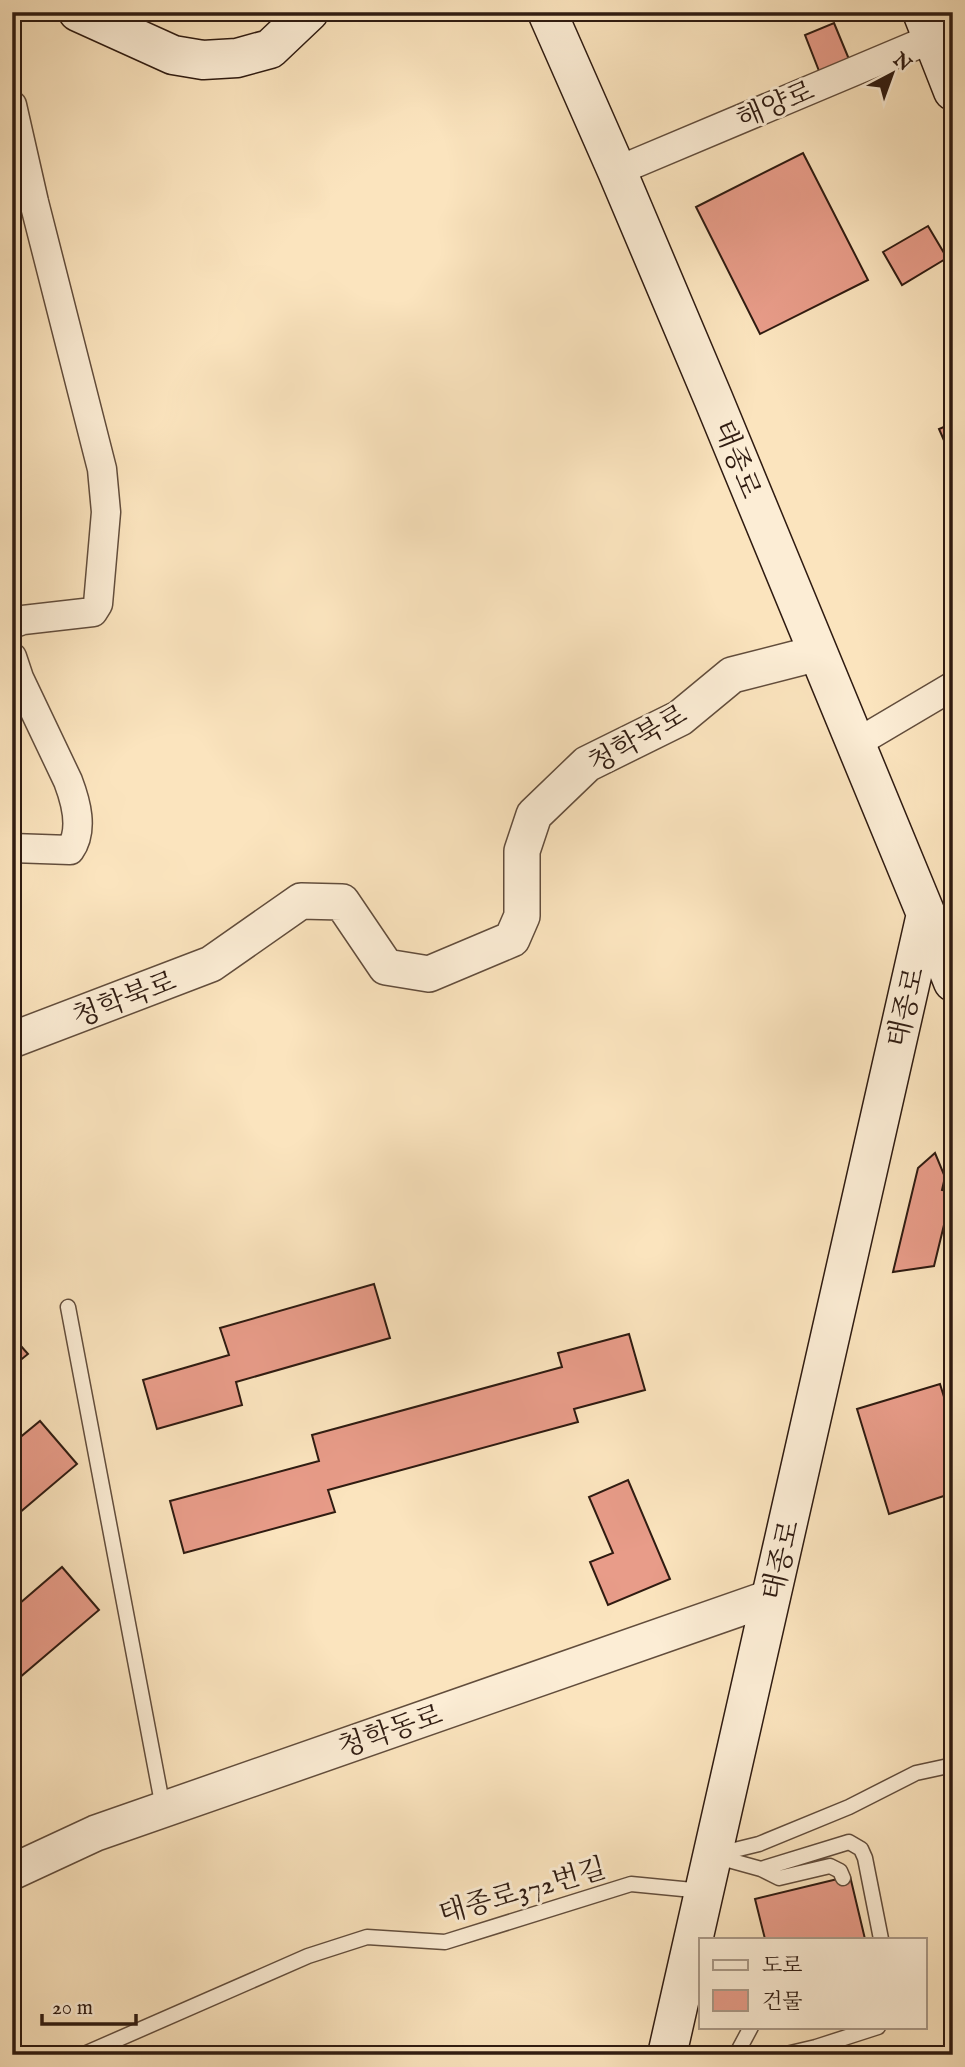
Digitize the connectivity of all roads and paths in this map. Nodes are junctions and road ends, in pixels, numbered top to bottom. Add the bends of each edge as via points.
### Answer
1 (78, 12) edge
2 (309, 12) edge
3 (547, 12) edge
4 (933, 28) edge
5 (953, 91) edge
6 (12, 105) edge
7 (617, 171) junction
8 (12, 624) edge
9 (818, 653) junction
10 (12, 657) edge
11 (953, 686) edge
12 (855, 744) junction
13 (12, 848) edge
14 (926, 914) junction
15 (953, 982) edge
16 (12, 1040) edge
17 (68, 1307) dead end
18 (772, 1597) junction
19 (953, 1765) edge
20 (164, 1810) junction
21 (761, 1869) junction
22 (12, 1872) edge
23 (709, 1873) junction
24 (843, 1878) dead end
25 (881, 1938) edge
26 (750, 2028) edge
27 (875, 2028) edge
28 (82, 2055) edge
29 (667, 2055) edge
30 (736, 2055) edge
31 (782, 2055) edge

1 - 2 main road via 173,55 203,60 237,58 270,49
3 - 7 main road, 태종로
4 - 5 main road, 해양로
4 - 7 street, 해양로
6 - 8 street via 102,470 106,512 98,604 93,612
7 - 9 main road, 태종로
9 - 12 main road, 태종로
9 - 16 street, 청학북로 via 732,675 680,718 587,764 534,816 522,851 522,916 512,939 429,974 386,967 342,902 301,901 211,964
10 - 13 street via 68,781 78,817 70,850
11 - 12 street
12 - 14 main road, 태종로
14 - 15 main road
14 - 18 main road, 태종로
17 - 20 lane
18 - 20 street, 청학동로
18 - 23 main road, 태종로
19 - 23 lane via 916,1773 759,1844
20 - 22 street, 청학동로 via 96,1833
21 - 23 lane
21 - 24 lane via 779,1878 830,1866
21 - 25 lane via 849,1842 856,1845 865,1858
23 - 28 lane, 태종로372번길 via 631,1884 445,1942 367,1937 308,1956
23 - 29 main road, 태종로
26 - 30 lane
27 - 31 lane

